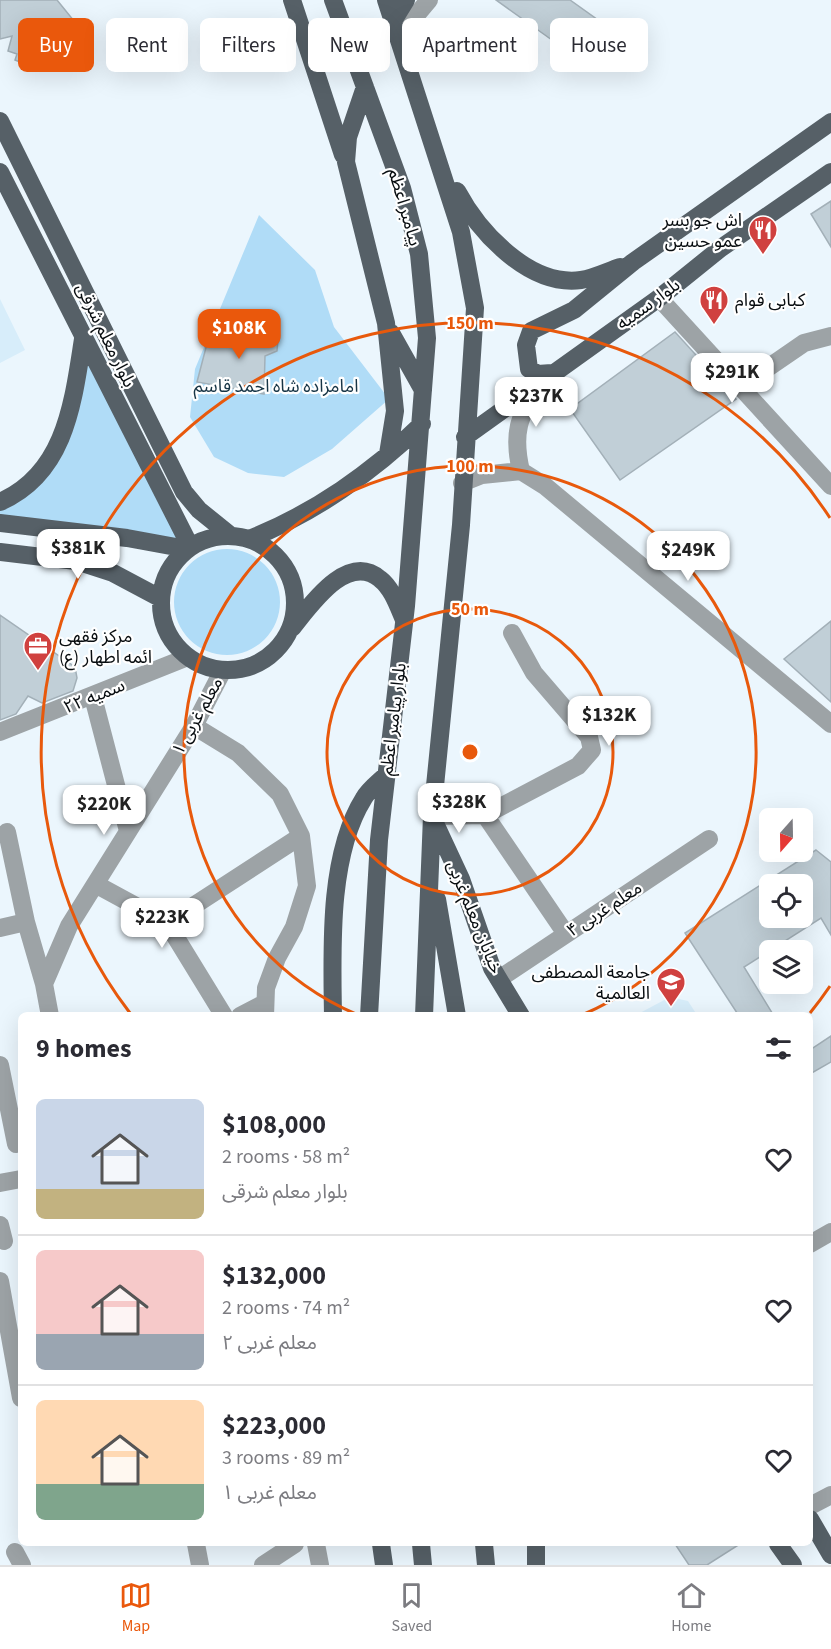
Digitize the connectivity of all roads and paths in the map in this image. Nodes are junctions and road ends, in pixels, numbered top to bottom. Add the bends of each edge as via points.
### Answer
1 (292, 0) edge
2 (333, 0) edge
3 (386, 0) edge
4 (406, 0) edge
5 (429, 0) edge
6 (395, 29) junction
7 (365, 87) junction
8 (0, 121) edge
9 (831, 122) edge
10 (440, 161) junction
11 (346, 162) junction
12 (0, 172) edge
13 (831, 172) edge
14 (633, 262) junction
15 (659, 298) junction
16 (386, 323) junction
17 (831, 336) edge
18 (83, 339) junction
19 (545, 379) junction
20 (740, 387) junction
21 (424, 392) junction
22 (422, 424) junction
23 (465, 437) junction
24 (388, 453) junction
25 (823, 467) edge
26 (521, 471) junction
27 (462, 483) junction
28 (831, 486) edge
29 (0, 502) edge
30 (0, 523) edge
31 (230, 535) junction
32 (249, 539) junction
33 (189, 548) junction
34 (0, 552) edge
35 (160, 598) junction
36 (405, 621) junction
37 (289, 632) junction
38 (512, 633) dead end
39 (188, 657) junction
40 (223, 670) junction
41 (93, 697) junction
42 (831, 724) edge
43 (194, 726) junction
44 (0, 732) edge
45 (386, 775) junction
46 (485, 815) junction
47 (432, 816) junction
48 (128, 831) junction
49 (7, 832) dead end
50 (301, 836) junction
51 (709, 839) dead end
52 (432, 863) junction
53 (97, 885) junction
54 (26, 922) junction
55 (167, 924) junction
56 (0, 928) edge
57 (566, 934) junction
58 (499, 978) junction
59 (44, 984) junction
60 (265, 1009) edge
61 (49, 1012) edge
62 (222, 1012) edge
63 (333, 1012) edge
64 (369, 1012) edge
65 (424, 1012) edge
66 (456, 1012) edge
67 (519, 1012) edge
68 (0, 1065) edge
69 (18, 1144) edge
70 (18, 1180) edge
71 (0, 1183) edge
72 (831, 1232) edge
73 (813, 1242) edge
74 (0, 1281) edge
75 (18, 1381) edge
76 (831, 1495) edge
77 (813, 1504) edge
78 (813, 1524) edge
79 (196, 1546) edge
80 (292, 1546) edge
81 (316, 1546) edge
82 (381, 1546) edge
83 (421, 1546) edge
84 (484, 1546) edge
85 (536, 1546) edge
86 (779, 1546) edge
87 (831, 1555) edge
88 (200, 1565) edge
89 (263, 1565) edge
90 (320, 1565) edge
91 (384, 1565) edge
92 (423, 1565) edge
93 (486, 1565) edge
94 (536, 1565) edge
95 (793, 1565) edge

1 - 11 main road
2 - 7 main road, پیامبر اعظم
3 - 6 main road
4 - 6 main road
5 - 6 street
6 - 10 main road
7 - 11 main road via 348,137
7 - 21 main road, پیامبر اعظم via 402,188 419,254 427,338
8 - 31 main road, بلوار معلم شرقی via 184,492
9 - 14 main road
10 - 14 main road via 469,213 504,253 532,269 559,280 582,280
10 - 23 main road via 461,232 475,308
11 - 16 main road
12 - 18 main road, بلوار معلم شرقی
13 - 15 main road, بلوار سمیه via 721,248
14 - 19 main road via 574,310 531,332 526,345 529,369
15 - 19 main road, بلوار سمیه
15 - 20 street
16 - 21 main road
16 - 24 main road via 395,411
17 - 20 street via 804,343
18 - 29 main road via 65,433 36,476
18 - 33 main road, بلوار معلم شرقی
19 - 23 main road, بلوار سمیه
19 - 26 street via 523,410 516,431
20 - 25 street
21 - 22 main road, پیامبر اعظم
22 - 24 main road
22 - 36 main road, بلوار پیامبر اعظم
23 - 27 main road
24 - 32 main road via 312,511
25 - 28 street
26 - 27 street via 482,475
26 - 42 street via 554,494
27 - 47 main road
30 - 33 main road
31 - 32 main road
31 - 33 main road via 210,537
32 - 37 main road via 266,547 290,577 295,614
33 - 35 main road via 175,560 164,578
34 - 35 main road via 76,561 113,573
35 - 39 main road via 162,620 172,641
36 - 37 main road via 380,578 362,572 344,574 316,598
36 - 45 main road, بلوار پیامبر اعظم
37 - 40 main road via 278,649 262,661 243,669
38 - 46 street via 534,673 589,737 592,750 578,766
39 - 40 main road
39 - 41 street, سمیه ۲۲
40 - 43 street, معلم غربی ۱
41 - 44 street, سمیه ۲۲
41 - 48 street
43 - 48 street, معلم غربی ۱
43 - 50 street via 238,753 280,794
45 - 63 main road via 364,796 346,834 334,927
45 - 64 main road, بلوار پیامبر اعظم
46 - 47 street
46 - 57 street
47 - 52 main road
47 - 58 main road, خیابان معلم غربی
48 - 53 street, معلم غربی ۱
49 - 54 street
50 - 55 street
50 - 60 street via 307,886 294,927 266,988
51 - 57 street, معلم غربی ۴
52 - 65 main road
52 - 66 main road
53 - 55 street
53 - 59 street, معلم غربی ۱ via 69,926
54 - 56 street
54 - 59 street
55 - 62 street
57 - 58 street, معلم غربی ۴
58 - 67 main road, خیابان معلم غربی
59 - 61 street
68 - 69 street
70 - 71 street
72 - 73 street
74 - 75 street
76 - 77 street
78 - 87 main road
79 - 88 street
80 - 89 street
81 - 90 street
82 - 91 main road
83 - 92 main road
84 - 93 main road
85 - 94 main road
86 - 95 main road

